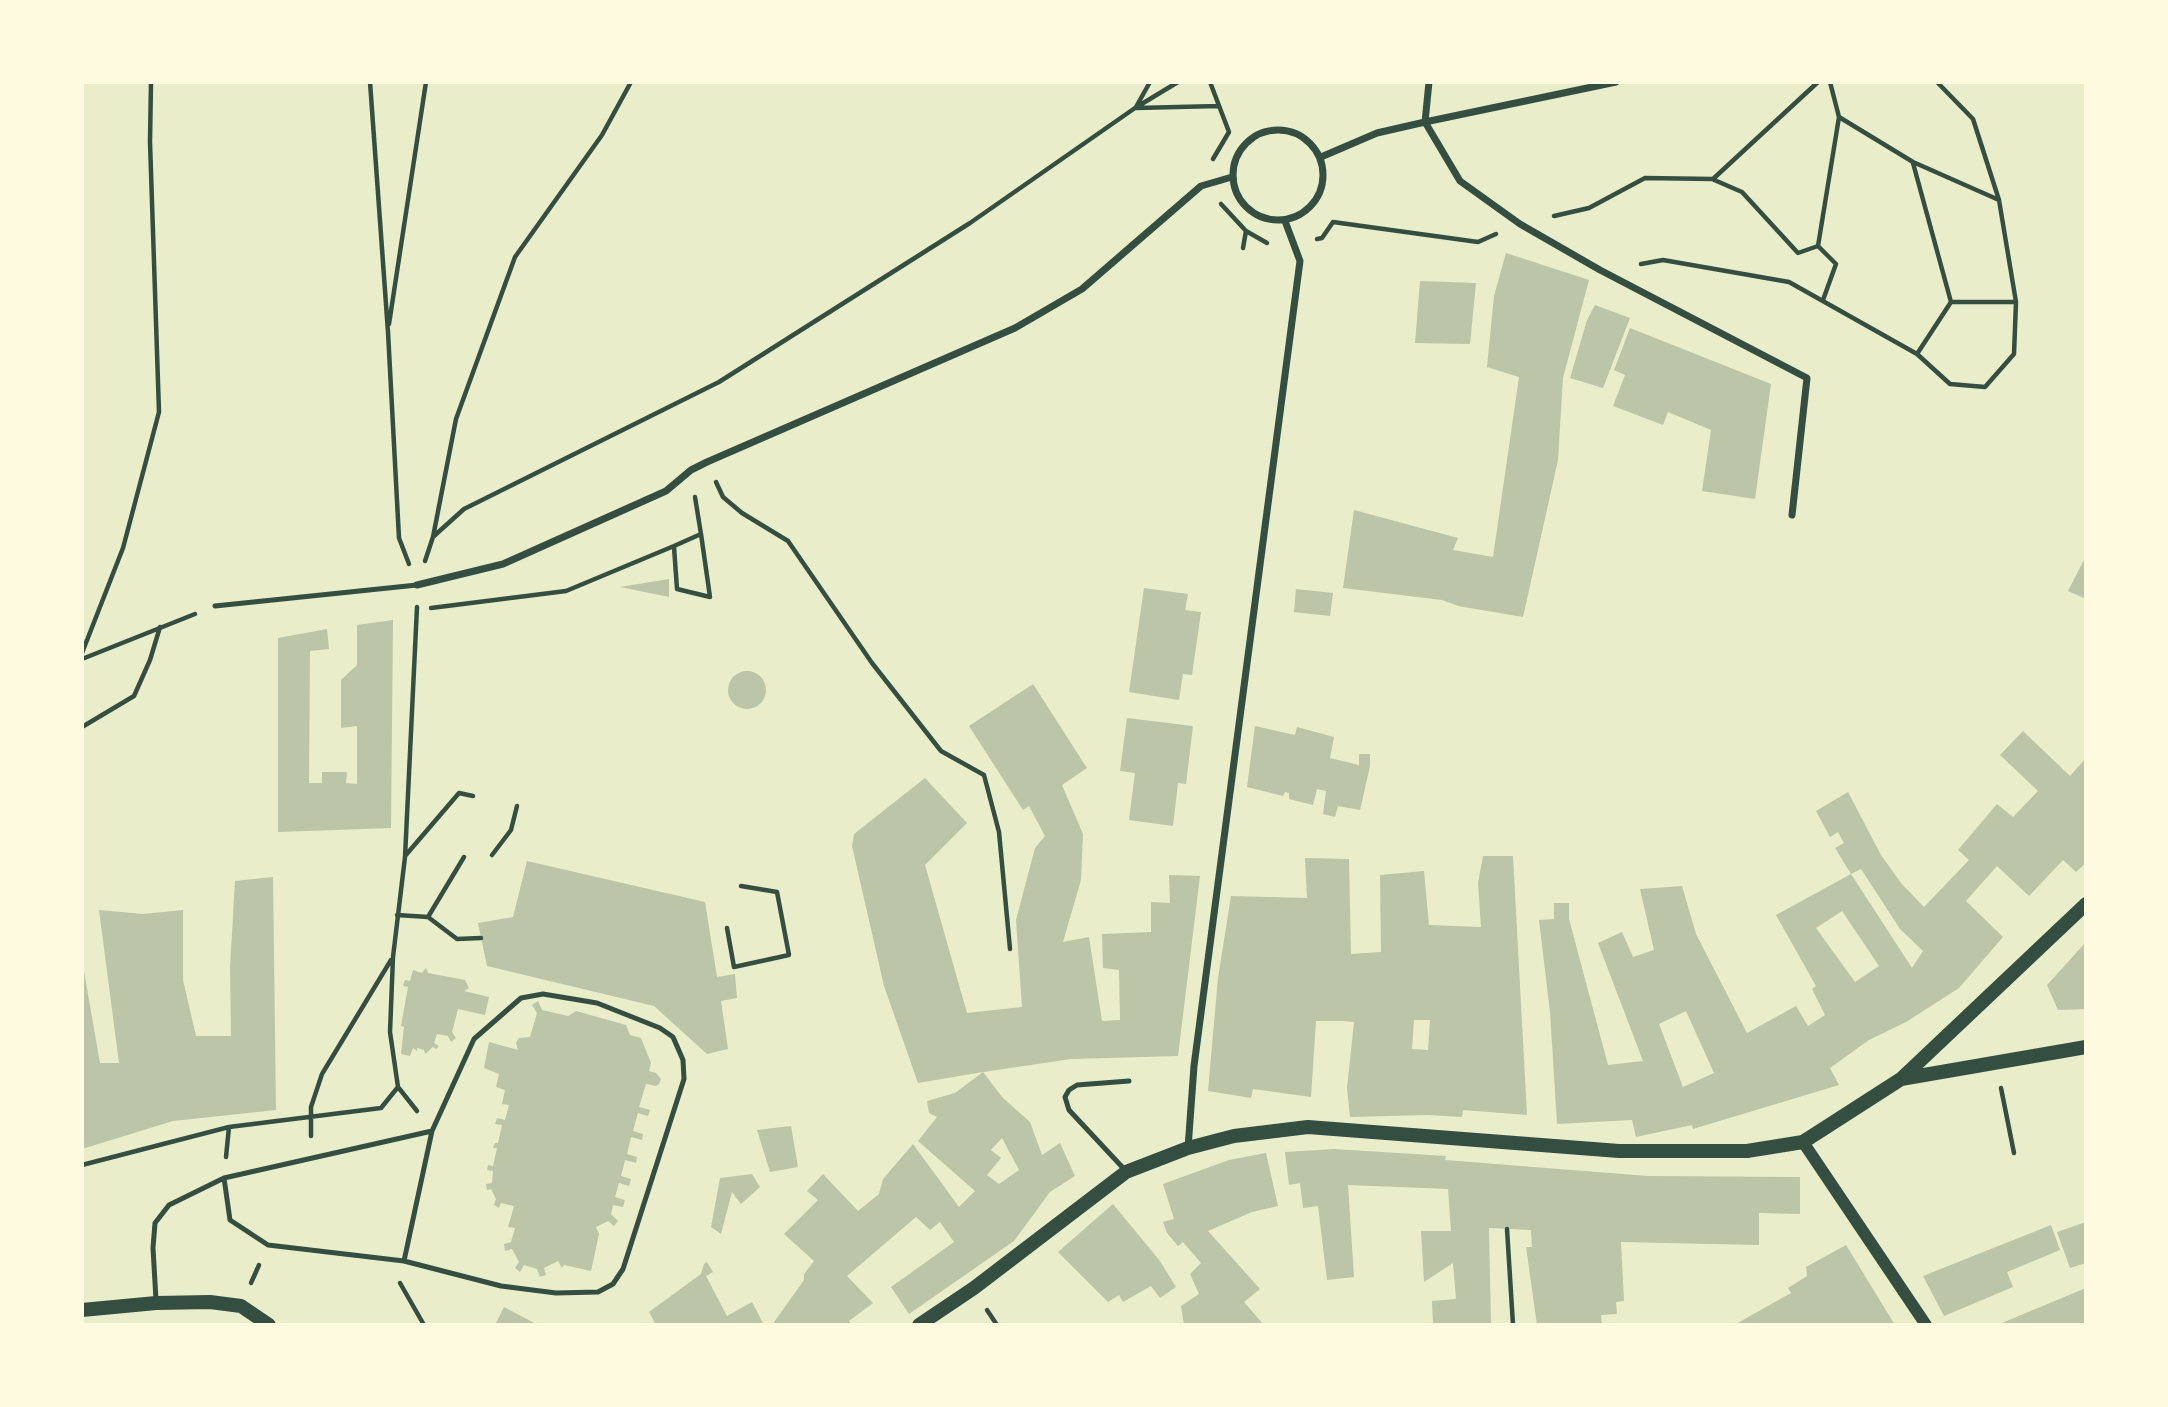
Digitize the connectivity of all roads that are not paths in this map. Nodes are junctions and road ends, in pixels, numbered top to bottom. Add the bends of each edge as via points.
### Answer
1 (1429, 82) edge
2 (1616, 82) edge
3 (1425, 122) junction
4 (1321, 157) junction
5 (1232, 177) junction
6 (1285, 221) junction
7 (1792, 514) dead end
8 (417, 585) joint
9 (215, 606) road end
10 (2086, 904) edge
11 (2086, 1047) edge
12 (1900, 1079) junction
13 (1129, 1081) dead end
14 (432, 1131) junction
15 (1803, 1142) junction
16 (1188, 1148) junction
17 (1126, 1172) junction
18 (224, 1178) junction
19 (404, 1262) junction
20 (156, 1303) junction
21 (82, 1310) edge
22 (269, 1325) edge
23 (919, 1325) edge
24 (1926, 1325) edge

1 - 3 street
2 - 3 street
3 - 4 street via 1377,133
3 - 7 street via 1461,181 1520,224 1807,378
4 - 5 street via 1308,139 1289,130 1268,130 1248,139 1235,156
4 - 6 street via 1323,184 1310,208
5 - 6 street via 1237,196 1249,211
5 - 8 street via 1201,186 1082,289 1015,328 691,470 666,491 503,564
6 - 16 street via 1300,261 1194,1066
8 - 9 lane
10 - 12 main road
11 - 12 main road
12 - 15 main road
13 - 17 lane via 1077,1085 1065,1097 1069,1110
14 - 18 lane
14 - 19 lane
14 - 19 lane via 474,1039 521,998 543,994 597,1003 660,1028 673,1037 683,1059 684,1079 623,1269 613,1284 598,1292 556,1293 501,1286
15 - 16 main road via 1748,1151 1619,1151 1308,1127 1234,1136
15 - 24 street
16 - 17 main road
17 - 23 main road
18 - 19 lane via 230,1220 268,1245
18 - 20 lane via 169,1205 155,1223
20 - 21 main road
20 - 22 main road via 241,1306

